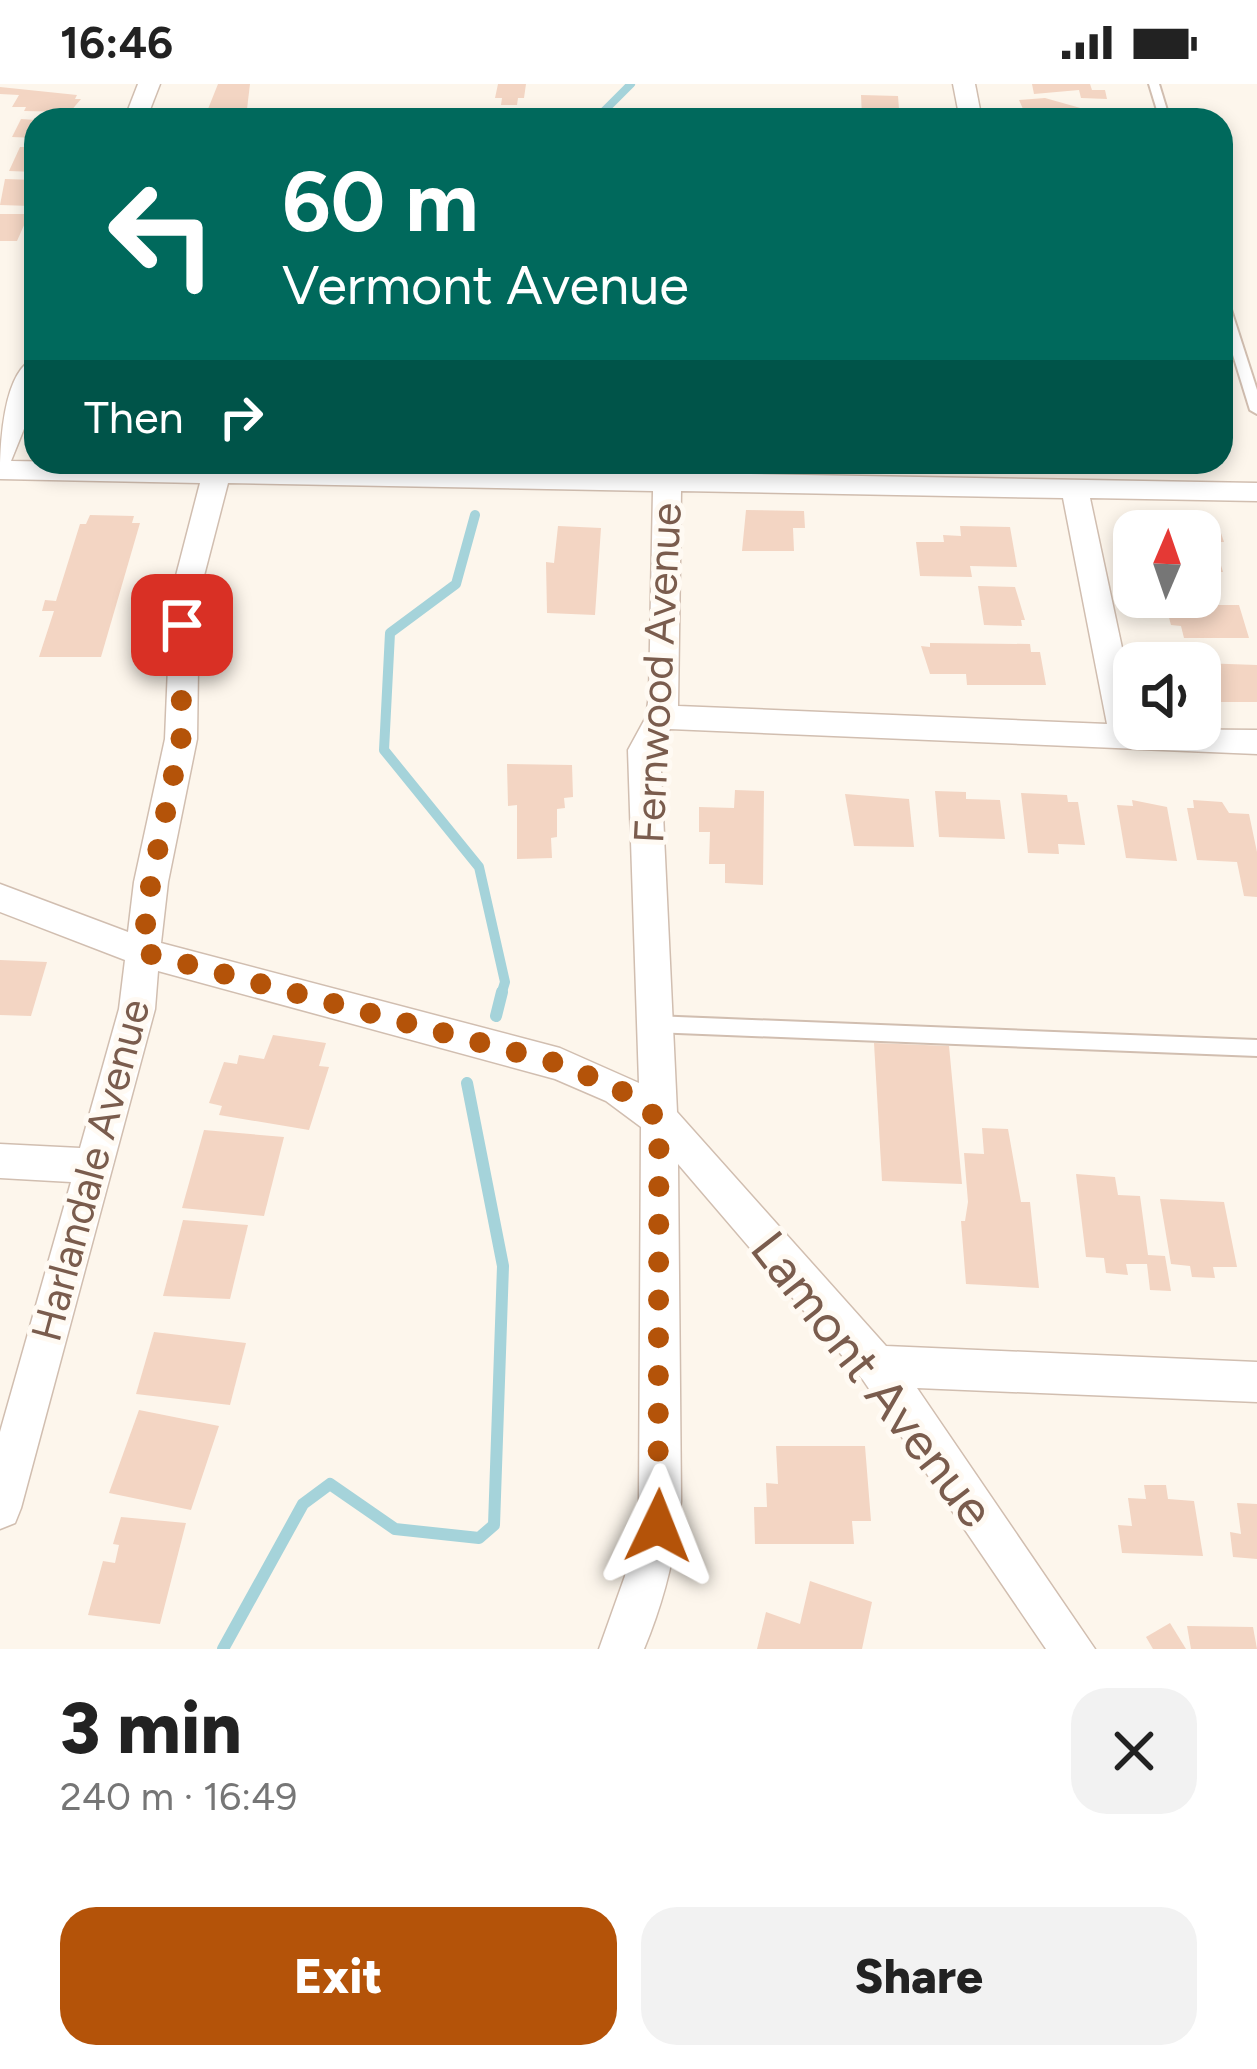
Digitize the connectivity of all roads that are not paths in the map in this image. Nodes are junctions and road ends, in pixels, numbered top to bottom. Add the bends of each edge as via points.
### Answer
1 (1233, 335) edge
2 (24, 396) edge
3 (1257, 410) edge
4 (0, 457) edge
5 (173, 474) edge
6 (216, 475) junction
7 (1053, 480) edge
8 (667, 483) junction
9 (1257, 492) edge
10 (1113, 692) edge
11 (661, 717) junction
12 (1113, 735) edge
13 (1221, 740) edge
14 (1257, 742) edge
15 (0, 898) edge
16 (142, 952) junction
17 (652, 1024) junction
18 (1257, 1048) edge
19 (659, 1119) junction
20 (0, 1161) edge
21 (94, 1166) junction
22 (877, 1366) junction
23 (1257, 1382) edge
24 (0, 1508) edge
25 (621, 1649) edge
26 (1073, 1649) edge

1 - 3 lane
2 - 4 street
5 - 6 street
6 - 8 street
6 - 16 street, Harlandale Avenue via 185,595 181,739
7 - 8 street
7 - 9 street
7 - 10 street
8 - 11 street, Fernwood Avenue
11 - 12 street
11 - 17 street, Fernwood Avenue via 644,750
13 - 14 street
15 - 16 street, Lamont Avenue
16 - 19 street, Lamont Avenue via 560,1064 619,1089
16 - 21 street, Harlandale Avenue via 136,1009
17 - 18 lane
17 - 19 street, Fernwood Avenue
19 - 22 street, Lamont Avenue
19 - 25 street, Fernwood Avenue via 660,1501 656,1550
20 - 21 street
21 - 24 street, Harlandale Avenue
22 - 23 street
22 - 26 street, Lamont Avenue

